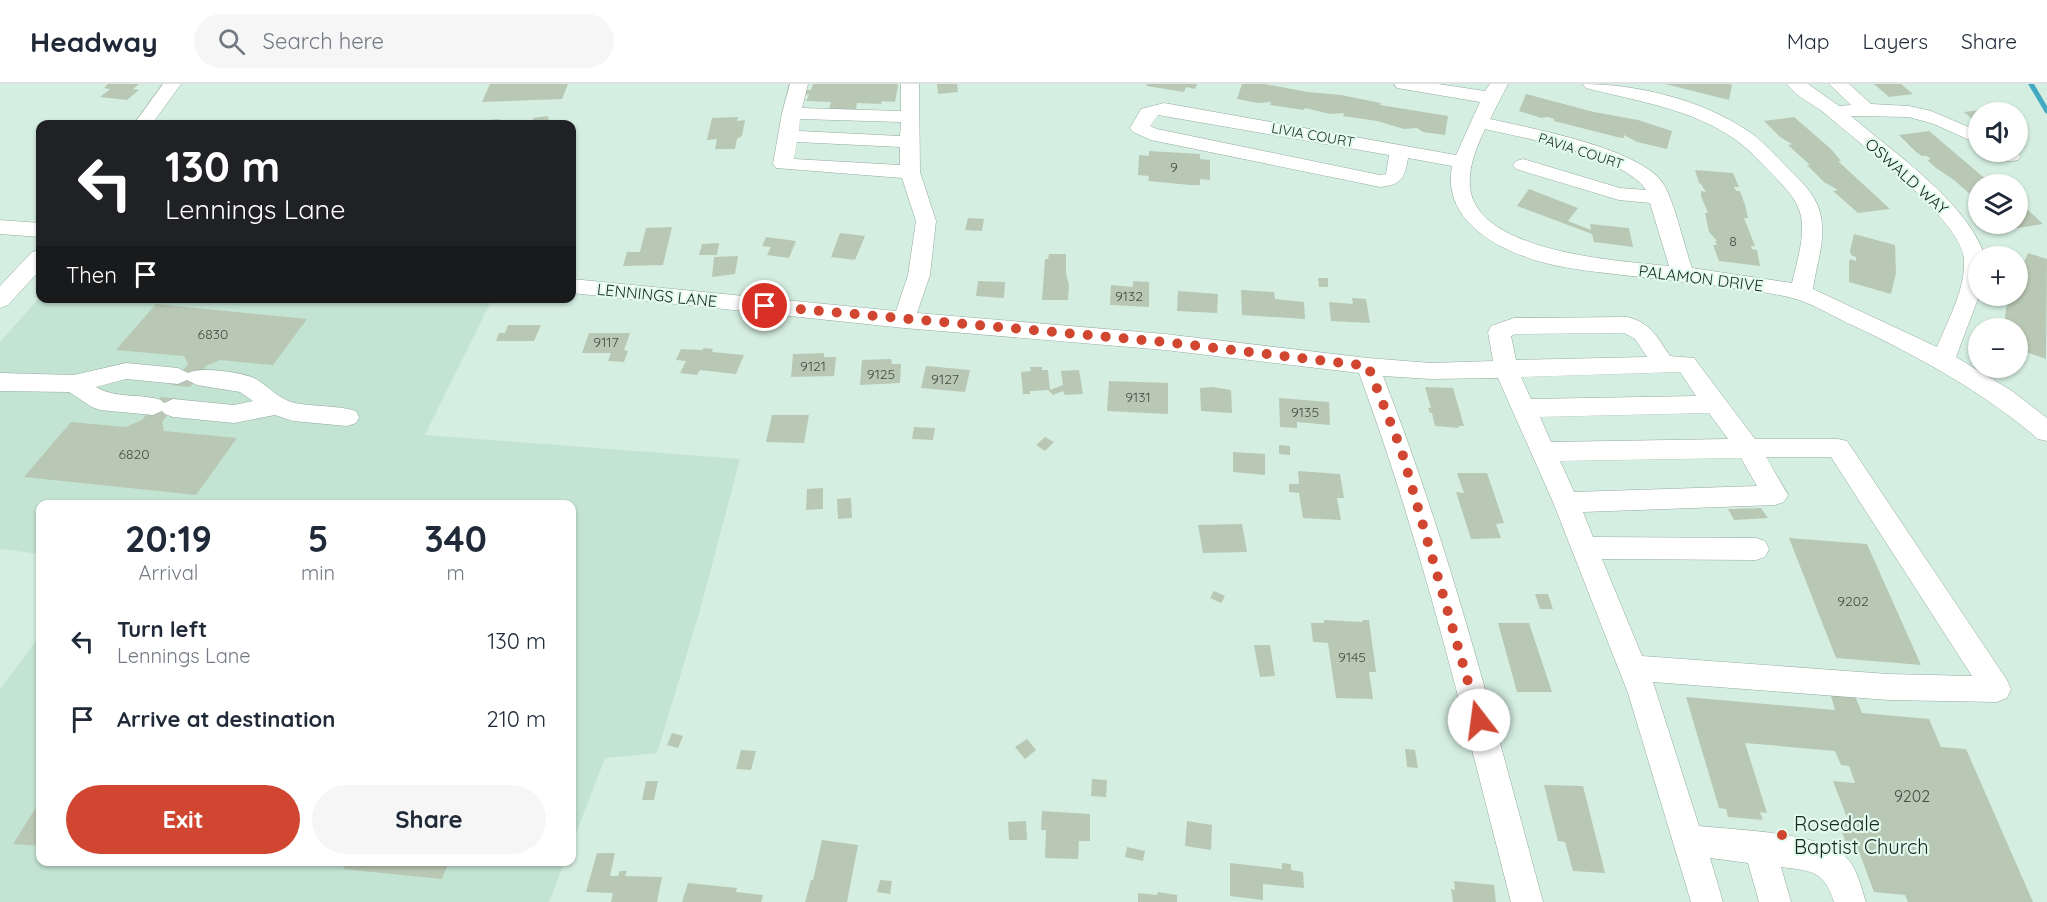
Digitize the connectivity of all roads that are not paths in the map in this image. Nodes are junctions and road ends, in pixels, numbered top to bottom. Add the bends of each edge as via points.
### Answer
1 (172, 84) edge
2 (799, 84) edge
3 (910, 84) edge
4 (1403, 84) edge
5 (1592, 84) edge
6 (1797, 84) edge
7 (1838, 84) edge
8 (1495, 91) edge
9 (1866, 109) junction
10 (1835, 112) junction
11 (791, 113) junction
12 (909, 117) junction
13 (146, 120) edge
14 (1480, 122) junction
15 (1269, 128) junction
16 (1968, 132) edge
17 (790, 136) junction
18 (910, 142) junction
19 (1401, 151) junction
20 (1258, 156) junction
21 (1462, 162) junction
22 (1523, 165) dead end
23 (910, 172) junction
24 (1659, 198) junction
25 (0, 227) edge
26 (36, 230) edge
27 (36, 261) edge
28 (1683, 275) junction
29 (576, 286) edge
30 (1801, 293) junction
31 (0, 300) edge
32 (904, 320) junction
33 (1943, 360) junction
34 (1664, 364) junction
35 (1368, 366) junction
36 (1506, 369) junction
37 (0, 382) edge
38 (74, 384) junction
39 (1717, 404) junction
40 (276, 406) junction
41 (1524, 408) junction
42 (347, 417) dead end
43 (2047, 432) edge
44 (1748, 448) junction
45 (1544, 452) junction
46 (1566, 502) junction
47 (1585, 548) junction
48 (1756, 549) dead end
49 (1633, 668) junction
50 (1687, 840) junction
51 (1760, 849) junction
52 (1527, 902) edge
53 (1707, 902) edge
54 (1775, 902) edge
55 (1850, 902) edge

1 - 13 street
2 - 11 street
3 - 12 street
4 - 8 street
5 - 30 street via 1655,99 1724,124 1742,135 1783,173 1798,189 1811,215 1812,239
6 - 10 street, OSWALD WAY
7 - 9 street
8 - 14 street, PALAMON DRIVE
9 - 10 street
9 - 16 street via 1908,110 1946,120
10 - 33 street, OSWALD WAY via 1940,202 1970,244 1975,259 1974,276
11 - 12 street
11 - 17 street
12 - 18 street
14 - 21 street, PALAMON DRIVE
14 - 24 street, PAVIA COURT via 1617,160 1649,177
15 - 19 street, LIVIA COURT
15 - 20 street
15 - 20 street, LIVIA COURT via 1164,109 1149,110 1140,128 1151,134
17 - 18 street
17 - 23 street via 783,164
18 - 23 street
19 - 20 street via 1395,176 1380,181
19 - 21 street, LIVIA COURT
21 - 28 street, PALAMON DRIVE via 1460,192 1471,212 1521,248 1592,264
22 - 24 street via 1619,194
23 - 32 street via 926,220 918,275
24 - 28 street, PAVIA COURT
25 - 26 street
27 - 31 street
28 - 30 street, PALAMON DRIVE
29 - 32 street, LENNINGS LANE
30 - 33 street, PALAMON DRIVE
32 - 35 street, LENNINGS LANE via 1165,342
33 - 43 street, PALAMON DRIVE via 2006,399
34 - 36 street, LENNINGS LANE
34 - 36 street via 1643,333 1628,325 1514,326 1499,332
34 - 39 street, LENNINGS LANE via 1686,364
35 - 36 street, LENNINGS LANE
35 - 52 street via 1401,449 1461,651
36 - 41 street
37 - 38 street
38 - 40 street via 100,401 234,414
38 - 40 street via 126,371 188,376 246,384
39 - 41 street
39 - 44 street
40 - 42 street via 293,412
41 - 45 street
44 - 45 street
44 - 46 street via 1775,495
44 - 49 street via 1838,448 1997,689 1888,687
45 - 46 street
46 - 47 street
47 - 48 street
47 - 49 street
49 - 50 street
50 - 51 street
50 - 53 street
51 - 54 street
51 - 55 street via 1809,855 1829,862 1840,874

